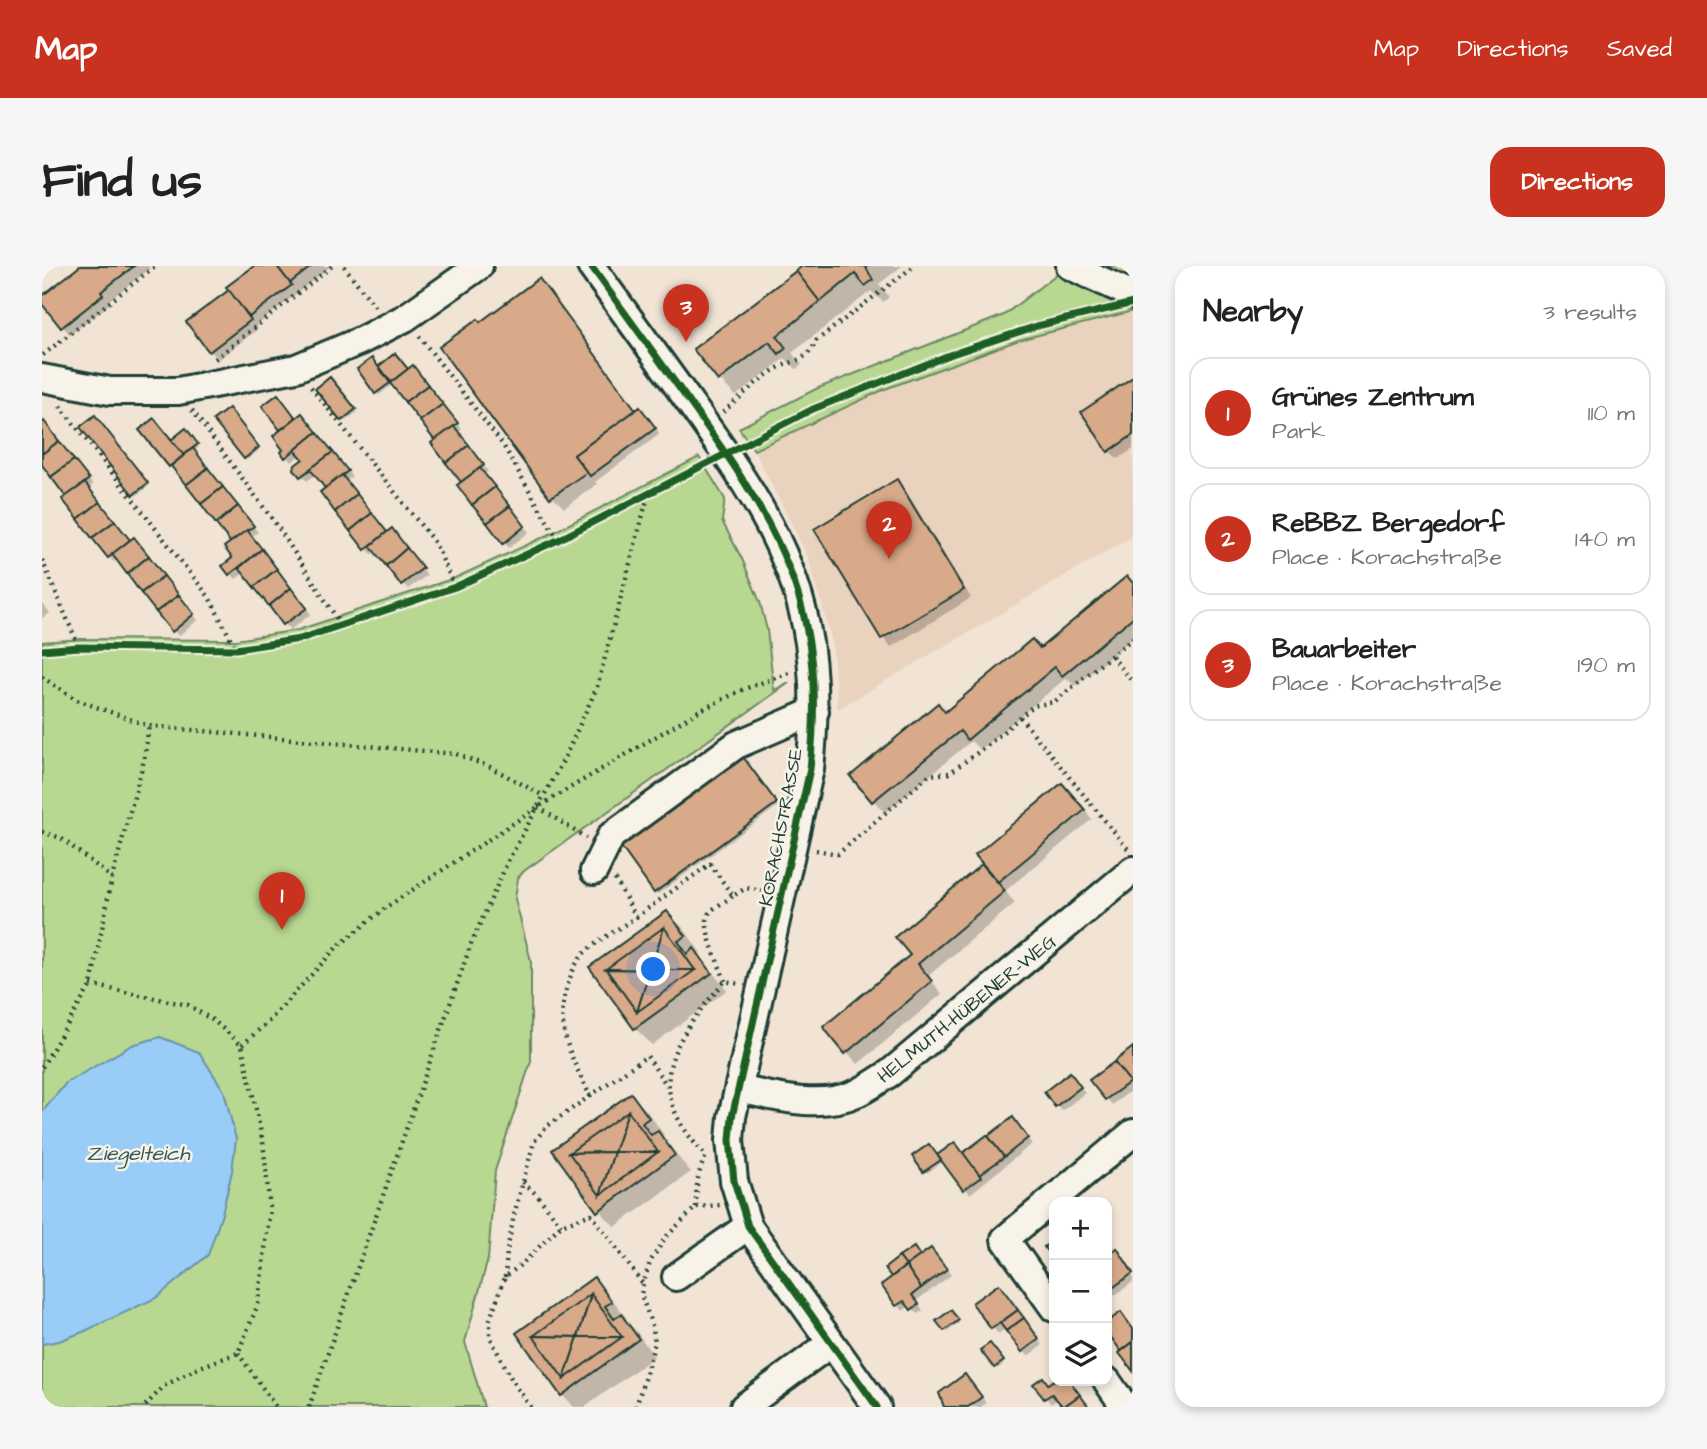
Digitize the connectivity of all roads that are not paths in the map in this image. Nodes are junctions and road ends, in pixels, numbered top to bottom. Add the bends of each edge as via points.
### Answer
1 (479, 266) edge
2 (591, 266) edge
3 (1070, 266) edge
4 (1133, 295) edge
5 (42, 377) edge
6 (814, 711) junction
7 (598, 863) road end
8 (1133, 870) edge
9 (738, 1089) junction
10 (1133, 1133) edge
11 (748, 1226) junction
12 (676, 1277) dead end
13 (1049, 1301) edge
14 (831, 1343) junction
15 (1110, 1386) edge
16 (744, 1407) edge
17 (877, 1407) edge
18 (1125, 1407) edge

1 - 5 street via 397,322 296,368 178,391 110,391
2 - 6 street, KORACHSTRASSE via 747,485 773,533 794,580 808,638
3 - 4 street
6 - 7 street via 736,745 625,833 611,836
6 - 9 street, KORACHSTRASSE via 810,769
8 - 9 street, HELMUTH-HÜBENER-WEG via 890,1073 855,1094 825,1101 792,1100
9 - 11 street, KORACHSTRASSE via 731,1161
10 - 13 street via 1005,1239
11 - 12 street
11 - 14 street, KORACHSTRASSE
14 - 16 street
14 - 17 street, KORACHSTRASSE
15 - 18 street

